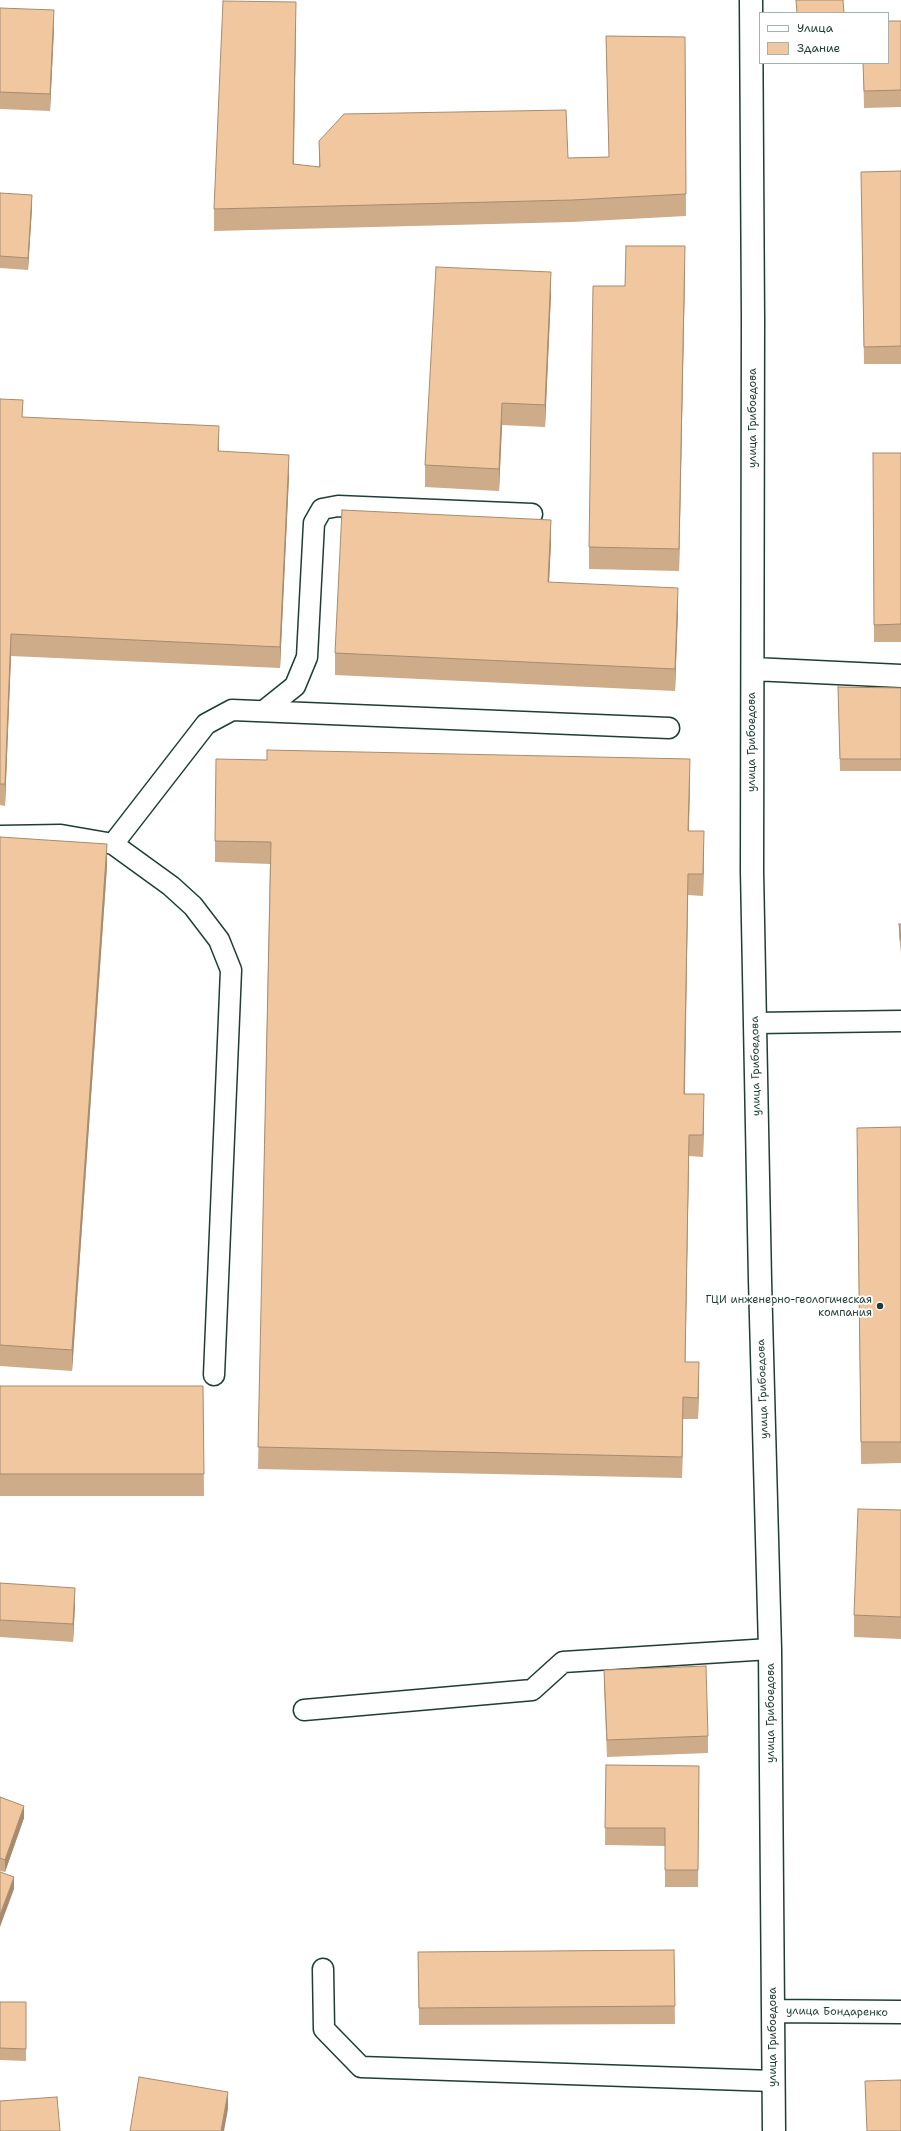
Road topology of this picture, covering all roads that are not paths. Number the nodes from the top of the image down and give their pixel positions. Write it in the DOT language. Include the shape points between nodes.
graph roads {
  1 [pos="751,0"];
  2 [pos="532,514"];
  3 [pos="753,668"];
  4 [pos="901,676"];
  5 [pos="265,710"];
  6 [pos="669,728"];
  7 [pos="0,836"];
  8 [pos="113,844"];
  9 [pos="901,1021"];
  10 [pos="755,1023"];
  11 [pos="214,1374"];
  12 [pos="770,1649"];
  13 [pos="304,1710"];
  14 [pos="323,1969"];
  15 [pos="773,2011"];
  16 [pos="901,2012"];
  17 [pos="773,2081"];
  18 [pos="774,2131"];
  1 -- 3 [label="street, улица Грибоедова"];
  2 -- 5 [label="lane" via="338,506 322,509 314,522 307,657 295,686"];
  3 -- 4 [label="street"];
  3 -- 10 [label="street, улица Грибоедова" via="752,871"];
  5 -- 6 [label="lane" via="297,714"];
  5 -- 8 [label="lane" via="232,710 206,724"];
  7 -- 8 [label="lane" via="61,835"];
  8 -- 11 [label="lane" via="171,886 193,906 219,940 231,970"];
  9 -- 10 [label="lane"];
  10 -- 12 [label="street, улица Грибоедова"];
  12 -- 13 [label="lane" via="563,1662 532,1690"];
  12 -- 15 [label="street, улица Грибоедова"];
  14 -- 17 [label="lane" via="324,2029 361,2067"];
  15 -- 16 [label="street, улица Бондаренко"];
  15 -- 17 [label="street, улица Грибоедова"];
  17 -- 18 [label="street, улица Грибоедова"];
}
